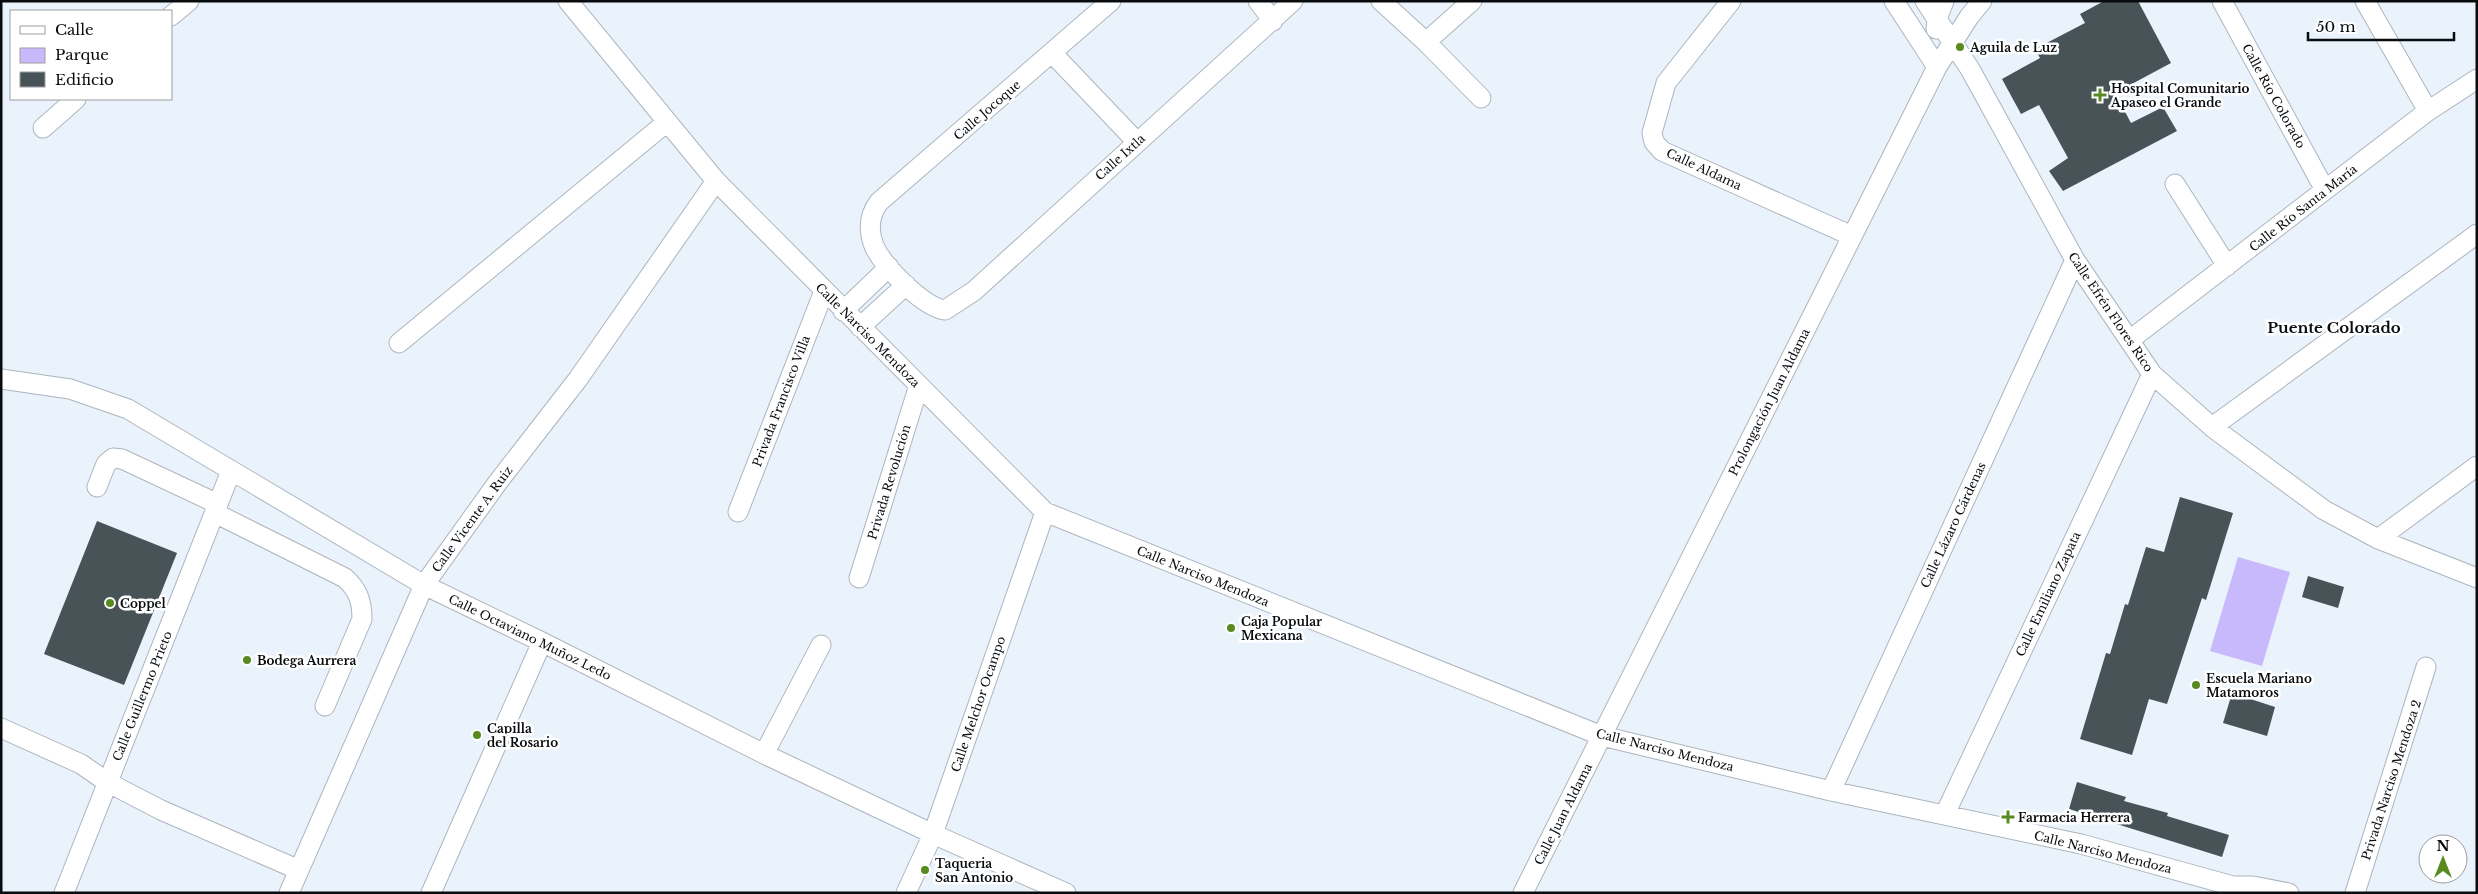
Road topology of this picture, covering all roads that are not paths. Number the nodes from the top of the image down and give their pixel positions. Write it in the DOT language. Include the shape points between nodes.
graph roads {
  1 [pos="189,1"];
  2 [pos="568,1"];
  3 [pos="1111,1"];
  4 [pos="1258,1"];
  5 [pos="1293,1"];
  6 [pos="1381,1"];
  7 [pos="1472,1"];
  8 [pos="1731,1"];
  9 [pos="1894,1"];
  10 [pos="1925,1"];
  11 [pos="1944,1"];
  12 [pos="1982,1"];
  13 [pos="2222,1"];
  14 [pos="2365,1"];
  15 [pos="172,15"];
  16 [pos="1937,19"];
  17 [pos="1273,21"];
  18 [pos="1426,42"];
  19 [pos="1952,44"];
  20 [pos="1053,54"];
  21 [pos="1937,67"];
  22 [pos="1970,69"];
  23 [pos="2477,79"];
  24 [pos="1480,98"];
  25 [pos="75,100"];
  26 [pos="2428,111"];
  27 [pos="667,122"];
  28 [pos="43,128"];
  29 [pos="1136,142"];
  30 [pos="716,181"];
  31 [pos="2175,184"];
  32 [pos="2325,190"];
  33 [pos="2477,234"];
  34 [pos="1852,236"];
  35 [pos="2075,260"];
  36 [pos="2227,266"];
  37 [pos="889,267"];
  38 [pos="906,285"];
  39 [pos="824,291"];
  40 [pos="843,311"];
  41 [pos="860,327"];
  42 [pos="2131,339"];
  43 [pos="399,343"];
  44 [pos="2152,374"];
  45 [pos="1,379"];
  46 [pos="919,385"];
  47 [pos="2212,427"];
  48 [pos="2477,466"];
  49 [pos="231,471"];
  50 [pos="97,487"];
  51 [pos="217,508"];
  52 [pos="738,512"];
  53 [pos="1045,512"];
  54 [pos="2378,539"];
  55 [pos="859,578"];
  56 [pos="2477,578"];
  57 [pos="424,585"];
  58 [pos="542,642"];
  59 [pos="821,645"];
  60 [pos="2426,667"];
  61 [pos="325,706"];
  62 [pos="1,728"];
  63 [pos="1602,736"];
  64 [pos="764,754"];
  65 [pos="107,782"];
  66 [pos="1831,791"];
  67 [pos="1945,814"];
  68 [pos="933,834"];
  69 [pos="299,870"];
  70 [pos="2236,889"];
  71 [pos="64,893"];
  72 [pos="289,893"];
  73 [pos="431,893"];
  74 [pos="906,893"];
  75 [pos="1066,893"];
  76 [pos="1524,893"];
  77 [pos="2289,893"];
  78 [pos="2355,893"];
  1 -- 15 [label="street"];
  2 -- 27 [label="street, Calle Narciso Mendoza"];
  3 -- 20 [label="street, Calle Jocoque"];
  4 -- 17 [label="street"];
  5 -- 17 [label="street, Calle Ixtla"];
  6 -- 18 [label="street"];
  7 -- 18 [label="street"];
  8 -- 34 [label="street, Calle Aldama" via="1666,83 1654,122 1654,142 1662,151"];
  9 -- 21 [label="street"];
  10 -- 16 [label="street"];
  11 -- 16 [label="street"];
  12 -- 19 [label="street, Prolongación Juan Aldama"];
  13 -- 32 [label="street, Calle Río Colorado"];
  14 -- 26 [label="street"];
  16 -- 19 [label="street"];
  16 -- 21 [label="street" via="1934,39"];
  17 -- 29 [label="street, Calle Ixtla"];
  18 -- 24 [label="street"];
  19 -- 21 [label="street, Prolongación Juan Aldama"];
  19 -- 22 [label="street, Calle Efrén Flores Rico"];
  20 -- 29 [label="street"];
  20 -- 37 [label="street, Calle Jocoque" via="872,211 870,222 874,247"];
  21 -- 22 [label="street"];
  21 -- 34 [label="street, Prolongación Juan Aldama"];
  22 -- 35 [label="street, Calle Efrén Flores Rico"];
  23 -- 26 [label="street, Calle Río Santa María"];
  25 -- 28 [label="street"];
  26 -- 32 [label="street, Calle Río Santa María"];
  27 -- 30 [label="street, Calle Narciso Mendoza"];
  27 -- 43 [label="street"];
  29 -- 38 [label="street, Calle Ixtla" via="974,291 945,310 931,304"];
  30 -- 39 [label="street, Calle Narciso Mendoza"];
  30 -- 57 [label="street, Calle Vicente A. Ruiz" via="578,379"];
  31 -- 36 [label="street"];
  32 -- 36 [label="street, Calle Río Santa María"];
  33 -- 47 [label="street"];
  34 -- 63 [label="street, Prolongación Juan Aldama"];
  35 -- 42 [label="street, Calle Efrén Flores Rico"];
  35 -- 66 [label="street, Calle Lázaro Cárdenas"];
  36 -- 42 [label="street, Calle Río Santa María"];
  37 -- 38 [label="street"];
  37 -- 40 [label="street"];
  38 -- 41 [label="street"];
  39 -- 40 [label="street, Calle Narciso Mendoza"];
  39 -- 52 [label="street, Privada Francisco Villa"];
  40 -- 41 [label="street, Calle Narciso Mendoza"];
  41 -- 46 [label="street, Calle Narciso Mendoza"];
  42 -- 44 [label="street, Calle Efrén Flores Rico"];
  44 -- 47 [label="street, Calle Efrén Flores Rico"];
  44 -- 67 [label="street, Calle Emiliano Zapata"];
  45 -- 49 [label="street, Calle Octaviano Muñoz Ledo" via="70,390 128,408"];
  46 -- 53 [label="street, Calle Narciso Mendoza"];
  46 -- 55 [label="street, Privada Revolución"];
  47 -- 54 [label="street, Calle Efrén Flores Rico" via="2324,510"];
  48 -- 54 [label="street"];
  49 -- 51 [label="street, Calle Guillermo Prieto"];
  49 -- 57 [label="street, Calle Octaviano Muñoz Ledo"];
  50 -- 51 [label="street" via="106,464 113,458 122,459"];
  51 -- 61 [label="street" via="345,578 356,588 362,604 362,619"];
  51 -- 65 [label="street, Calle Guillermo Prieto"];
  53 -- 63 [label="street, Calle Narciso Mendoza"];
  53 -- 68 [label="street, Calle Melchor Ocampo"];
  54 -- 56 [label="street, Calle Efrén Flores Rico"];
  57 -- 58 [label="street, Calle Octaviano Muñoz Ledo"];
  57 -- 69 [label="street, Calle Vicente A. Ruiz"];
  58 -- 64 [label="street, Calle Octaviano Muñoz Ledo"];
  58 -- 73 [label="street"];
  59 -- 64 [label="street"];
  60 -- 78 [label="street, Privada Narciso Mendoza 2"];
  62 -- 65 [label="street" via="82,764"];
  63 -- 66 [label="street, Calle Narciso Mendoza"];
  63 -- 76 [label="street, Calle Juan Aldama"];
  64 -- 68 [label="street, Calle Octaviano Muñoz Ledo"];
  65 -- 69 [label="street" via="161,810"];
  65 -- 71 [label="street, Calle Guillermo Prieto"];
  66 -- 67 [label="street, Calle Narciso Mendoza"];
  67 -- 70 [label="street, Calle Narciso Mendoza" via="2081,844"];
  68 -- 74 [label="street, Calle Melchor Ocampo"];
  68 -- 75 [label="street, Calle Octaviano Muñoz Ledo"];
  69 -- 72 [label="street, Calle Vicente A. Ruiz"];
  70 -- 77 [label="street, Calle Narciso Mendoza" via="2254,886"];
}
